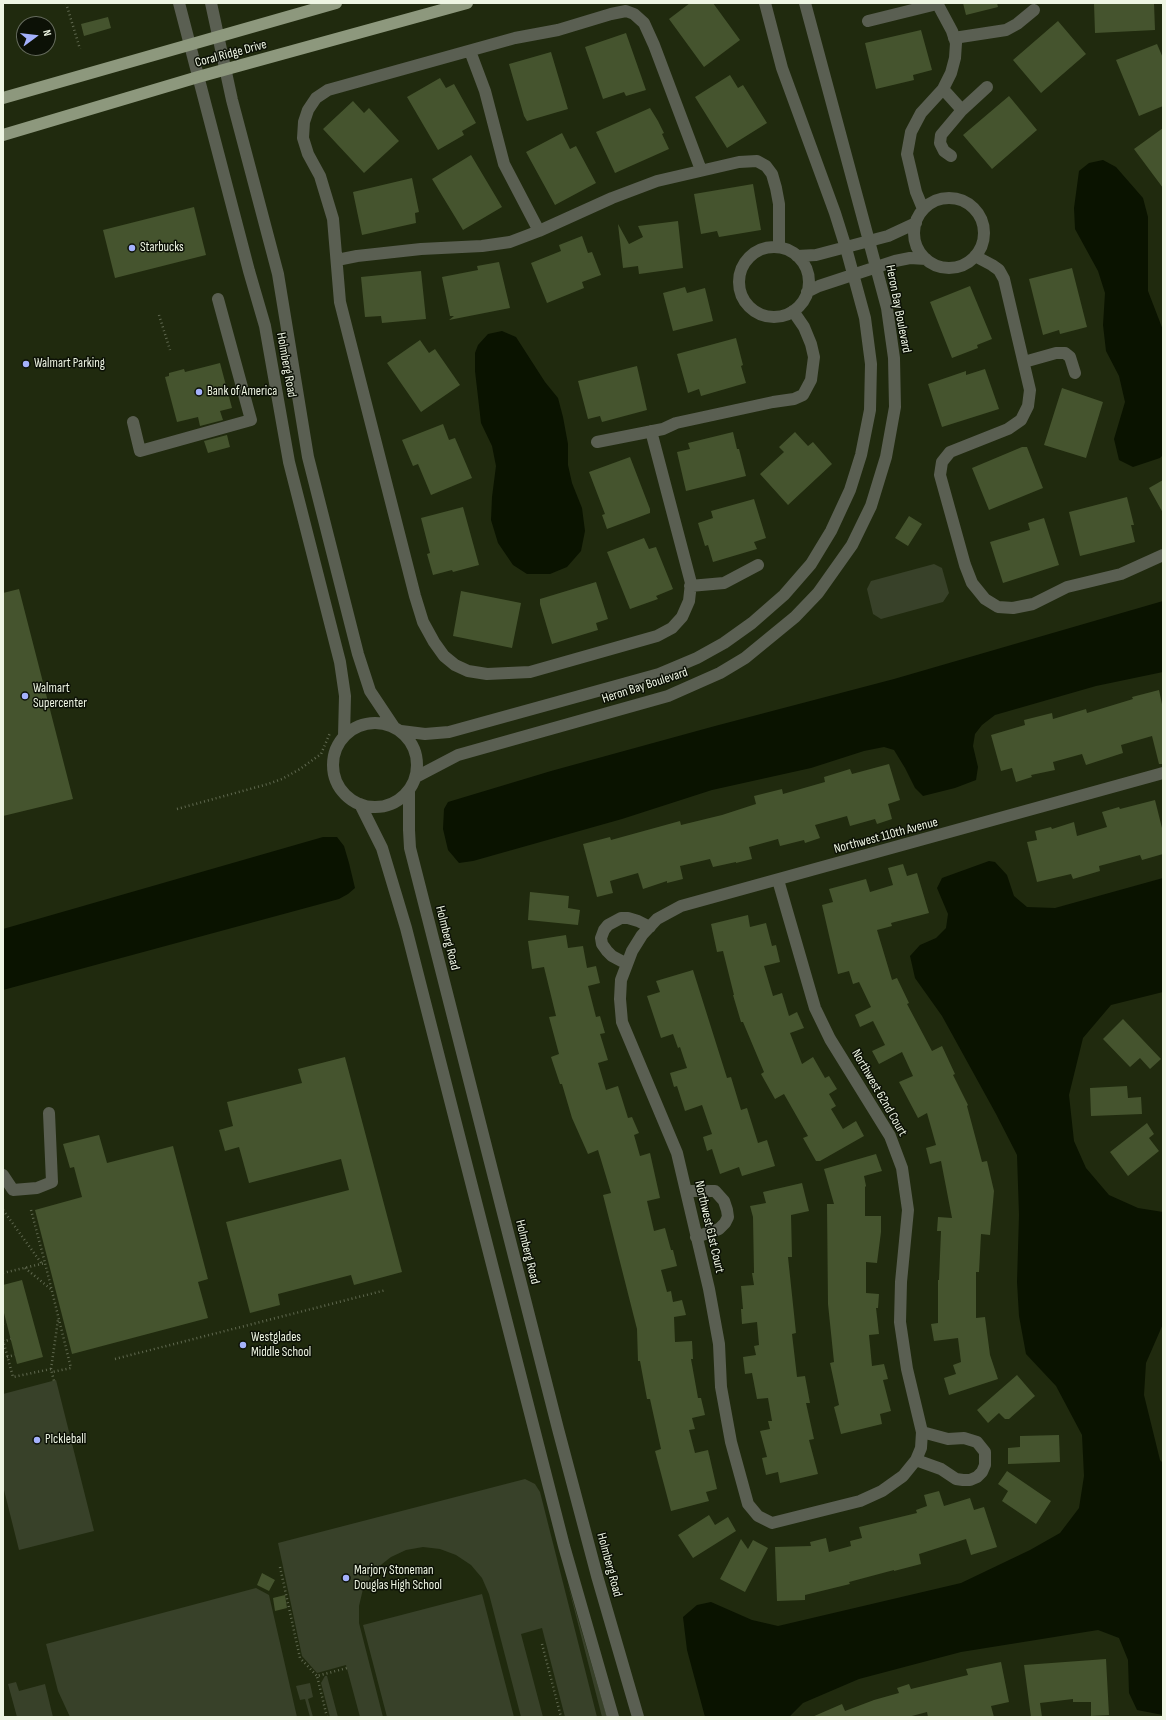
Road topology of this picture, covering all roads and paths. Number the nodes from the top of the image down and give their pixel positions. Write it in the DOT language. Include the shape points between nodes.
graph roads {
  1 [pos="66,3"];
  2 [pos="179,3"];
  3 [pos="211,3"];
  4 [pos="336,3"];
  5 [pos="467,3"];
  6 [pos="764,3"];
  7 [pos="805,3"];
  8 [pos="937,4"];
  9 [pos="1034,10"];
  10 [pos="868,21"];
  11 [pos="218,36"];
  12 [pos="954,38"];
  13 [pos="190,45"];
  14 [pos="80,49"];
  15 [pos="470,51"];
  16 [pos="225,70"];
  17 [pos="198,77"];
  18 [pos="987,87"];
  19 [pos="943,89"];
  20 [pos="3,98"];
  21 [pos="962,110"];
  22 [pos="3,135"];
  23 [pos="951,156"];
  24 [pos="701,170"];
  25 [pos="923,210"];
  26 [pos="916,223"];
  27 [pos="539,231"];
  28 [pos="870,241"];
  29 [pos="779,247"];
  30 [pos="846,248"];
  31 [pos="797,256"];
  32 [pos="975,256"];
  33 [pos="926,259"];
  34 [pos="337,260"];
  35 [pos="876,268"];
  36 [pos="854,276"];
  37 [pos="807,292"];
  38 [pos="218,299"];
  39 [pos="793,311"];
  40 [pos="159,315"];
  41 [pos="170,350"];
  42 [pos="1024,362"];
  43 [pos="1075,373"];
  44 [pos="133,422"];
  45 [pos="652,431"];
  46 [pos="597,442"];
  47 [pos="1163,555"];
  48 [pos="758,565"];
  49 [pos="690,586"];
  50 [pos="398,729"];
  51 [pos="331,731"];
  52 [pos="344,736"];
  53 [pos="1163,773"];
  54 [pos="416,777"];
  55 [pos="409,790"];
  56 [pos="360,804"];
  57 [pos="177,809"];
  58 [pos="778,880"];
  59 [pos="650,927"];
  60 [pos="632,951"];
  61 [pos="626,964"];
  62 [pos="49,1113"];
  63 [pos="3,1175"];
  64 [pos="686,1191"];
  65 [pos="3,1210"];
  66 [pos="31,1210"];
  67 [pos="696,1237"];
  68 [pos="43,1263"];
  69 [pos="25,1268"];
  70 [pos="3,1273"];
  71 [pos="52,1290"];
  72 [pos="386,1290"];
  73 [pos="59,1318"];
  74 [pos="7,1323"];
  75 [pos="3,1324"];
  76 [pos="11,1339"];
  77 [pos="3,1341"];
  78 [pos="4,1351"];
  79 [pos="15,1355"];
  80 [pos="8,1357"];
  81 [pos="115,1359"];
  82 [pos="51,1370"];
  83 [pos="54,1381"];
  84 [pos="922,1432"];
  85 [pos="916,1460"];
  86 [pos="758,1516"];
  87 [pos="280,1567"];
  88 [pos="542,1644"];
  89 [pos="347,1668"];
  90 [pos="317,1676"];
  91 [pos="327,1717"];
  92 [pos="561,1717"];
  93 [pos="613,1717"];
  94 [pos="638,1717"];
  1 -- 14 [label="path"];
  2 -- 13 [label="street, Holmberg Road"];
  3 -- 11 [label="street, Holmberg Road"];
  4 -- 11 [label="main road, Coral Ridge Drive"];
  5 -- 16 [label="main road, Coral Ridge Drive"];
  6 -- 30 [label="street, Heron Bay Boulevard" via="782,68"];
  7 -- 28 [label="street, Heron Bay Boulevard"];
  8 -- 10 [label="street"];
  8 -- 12 [label="street"];
  9 -- 12 [label="street" via="1006,30"];
  11 -- 13 [label="main road, Coral Ridge Drive"];
  11 -- 16 [label="street, Holmberg Road"];
  12 -- 19 [label="street" via="955,58"];
  13 -- 17 [label="street, Holmberg Road"];
  13 -- 20 [label="main road, Coral Ridge Drive"];
  15 -- 24 [label="street" via="515,38 558,30 611,14 626,11 634,14 644,23 654,45"];
  15 -- 27 [label="street" via="485,91 504,164"];
  15 -- 34 [label="street" via="328,90 316,98 308,110 303,138 328,198"];
  16 -- 17 [label="main road, Coral Ridge Drive"];
  16 -- 50 [label="street, Holmberg Road" via="278,274 308,457 358,654 370,692"];
  17 -- 22 [label="main road, Coral Ridge Drive"];
  17 -- 52 [label="street, Holmberg Road" via="265,326 289,462 340,662 345,696"];
  18 -- 21 [label="street"];
  19 -- 21 [label="street"];
  19 -- 25 [label="street" via="911,132 907,154"];
  21 -- 23 [label="street" via="941,135 940,144"];
  24 -- 27 [label="street" via="612,198"];
  24 -- 29 [label="street" via="739,162 757,161 766,166 772,174 779,204"];
  25 -- 26 [label="street"];
  25 -- 32 [label="street" via="932,203 952,198 972,207 979,215 984,236"];
  26 -- 28 [label="street"];
  26 -- 33 [label="street" via="915,240"];
  27 -- 34 [label="street" via="510,242 421,249"];
  28 -- 30 [label="street"];
  28 -- 35 [label="street, Heron Bay Boulevard"];
  29 -- 31 [label="street"];
  29 -- 39 [label="street" via="756,252 747,260 741,271 739,283 748,305 758,312 782,316"];
  30 -- 31 [label="street" via="816,255"];
  30 -- 36 [label="street, Heron Bay Boulevard"];
  31 -- 37 [label="street" via="808,272"];
  32 -- 33 [label="street" via="957,267 935,265"];
  32 -- 42 [label="street" via="999,270 1004,278"];
  33 -- 35 [label="street" via="910,258"];
  34 -- 49 [label="street" via="340,302 347,333 415,596 423,622 444,656 468,671 512,674 530,672 657,636 672,628 682,617 689,601"];
  35 -- 36 [label="street"];
  35 -- 54 [label="street, Heron Bay Boulevard" via="887,308 894,358 895,407 886,457 870,506 852,545 818,593 789,622 745,658 691,687 668,696 458,755"];
  36 -- 37 [label="street"];
  36 -- 50 [label="street, Heron Bay Boulevard" via="865,318 871,364 870,410 861,455 850,490 831,531 811,564 784,595 724,644 659,674 449,732 425,734"];
  37 -- 39 [label="street" via="802,303"];
  38 -- 44 [label="street" via="251,420 140,451"];
  39 -- 45 [label="street" via="804,327 814,358 811,380 803,395 676,423"];
  40 -- 41 [label="path"];
  42 -- 43 [label="street" via="1065,353 1070,357"];
  42 -- 47 [label="street" via="1030,390 1028,406 1021,420 1008,429 950,452 942,462 940,476 972,583 985,599 998,607 1013,608 1033,604 1067,587 1121,574"];
  45 -- 46 [label="street"];
  45 -- 49 [label="street"];
  48 -- 49 [label="street" via="724,583"];
  50 -- 52 [label="street" via="384,723 373,722 362,724"];
  50 -- 54 [label="street" via="409,738 414,747 417,757"];
  51 -- 57 [label="path" via="321,754 282,779"];
  52 -- 56 [label="street" via="333,761 334,774 339,787 348,798"];
  53 -- 58 [label="street, Northwest 110th Avenue"];
  54 -- 55 [label="street"];
  55 -- 56 [label="street" via="400,800 387,806 373,807"];
  55 -- 94 [label="street, Holmberg Road" via="412,855 560,1436"];
  56 -- 93 [label="street" via="382,848 406,928 564,1546"];
  58 -- 59 [label="street, Northwest 110th Avenue" via="681,906 657,919"];
  58 -- 84 [label="street, Northwest 62nd Court" via="815,1008 830,1039 890,1136 902,1168 908,1210 900,1322 907,1369"];
  59 -- 60 [label="street, Northwest 110th Avenue"];
  59 -- 61 [label="street" via="638,921 621,918 604,930 602,944 612,956"];
  60 -- 61 [label="street, Northwest 61st Court"];
  61 -- 64 [label="street, Northwest 61st Court" via="620,999 622,1022 677,1153"];
  62 -- 63 [label="street" via="52,1182 36,1188 13,1190"];
  64 -- 67 [label="street, Northwest 61st Court"];
  64 -- 67 [label="street" via="716,1191 727,1210 728,1217 719,1229"];
  65 -- 68 [label="path"];
  66 -- 68 [label="path"];
  67 -- 86 [label="street, Northwest 61st Court" via="719,1344 721,1387 731,1442 748,1504"];
  68 -- 69 [label="path"];
  68 -- 71 [label="path"];
  69 -- 70 [label="path"];
  69 -- 71 [label="path"];
  71 -- 73 [label="path"];
  72 -- 81 [label="path"];
  73 -- 82 [label="path"];
  73 -- 82 [label="path" via="71,1368"];
  74 -- 75 [label="path"];
  76 -- 77 [label="path"];
  77 -- 78 [label="path"];
  78 -- 80 [label="path"];
  79 -- 80 [label="path"];
  80 -- 82 [label="path" via="13,1377"];
  82 -- 83 [label="path"];
  84 -- 85 [label="street, Northwest 62nd Court" via="921,1448"];
  84 -- 85 [label="street" via="948,1439 964,1438 977,1442 985,1452 985,1465 977,1477 963,1480"];
  85 -- 86 [label="street, Northwest 62nd Court" via="903,1476 882,1491 860,1501 772,1523"];
  87 -- 90 [label="path" via="300,1658"];
  88 -- 92 [label="path"];
  89 -- 90 [label="path"];
  90 -- 91 [label="path"];
}
